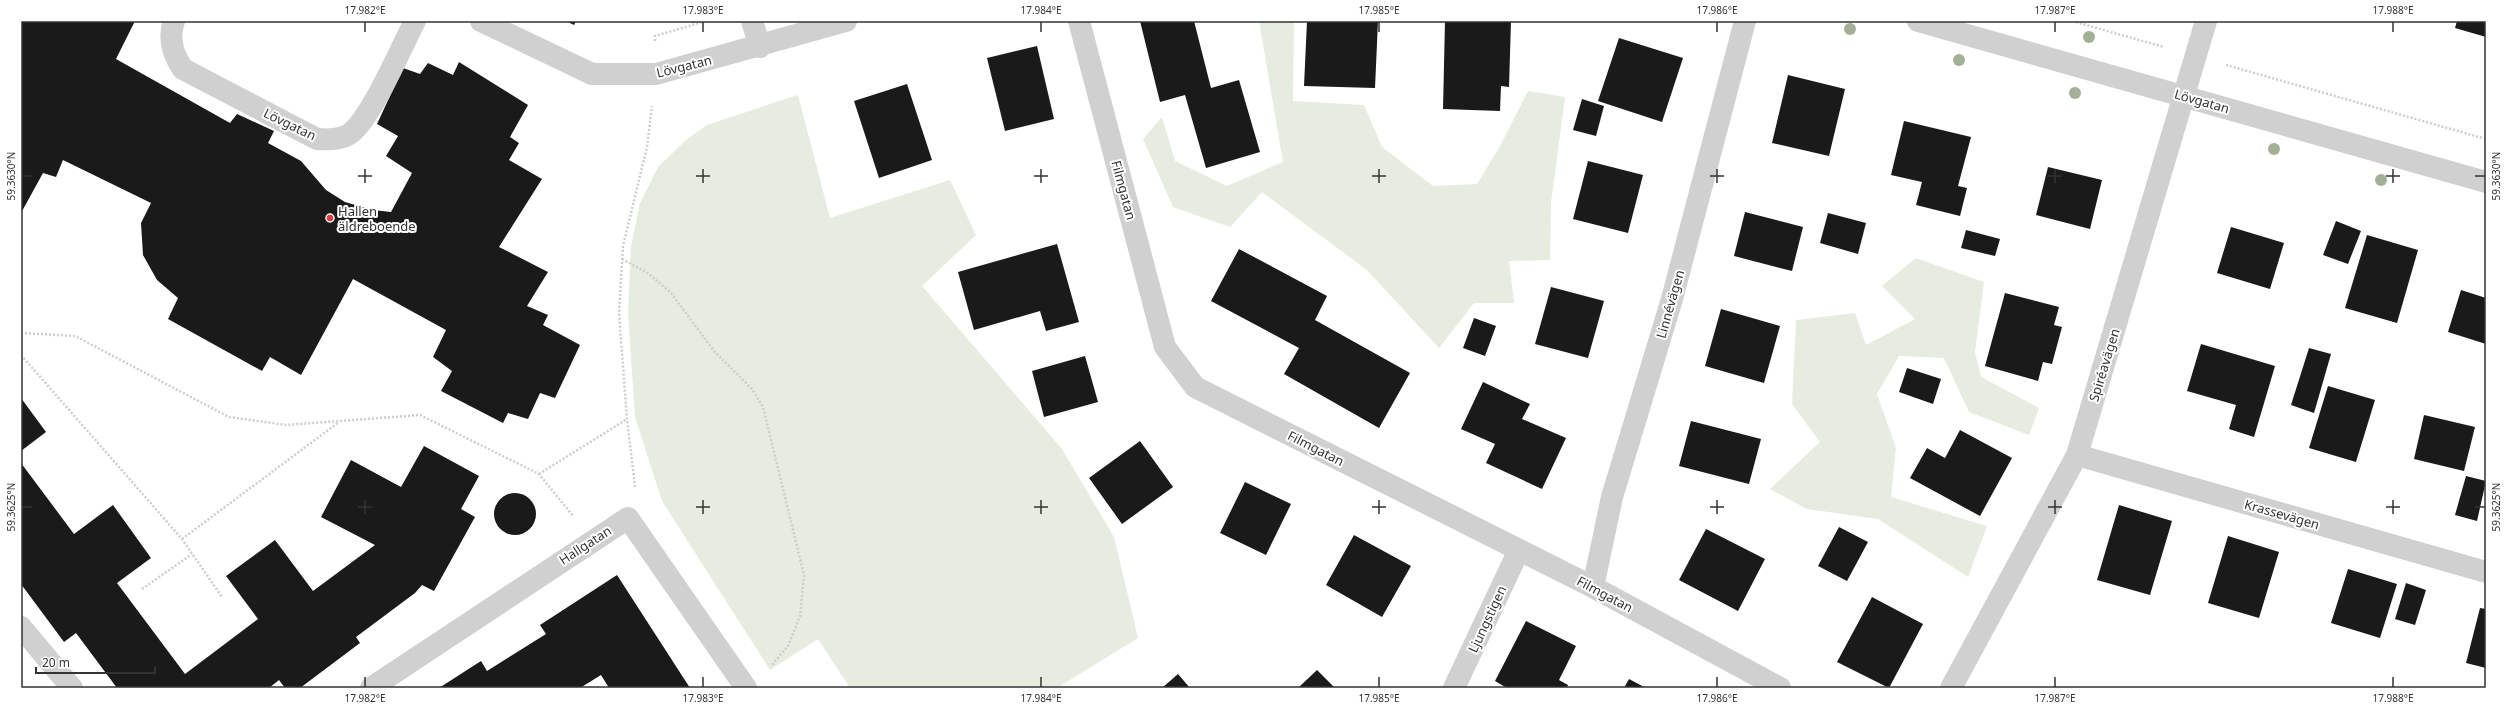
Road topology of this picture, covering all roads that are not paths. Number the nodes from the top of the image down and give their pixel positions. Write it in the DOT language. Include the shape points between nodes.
graph roads {
  1 [pos="174,21"];
  2 [pos="415,21"];
  3 [pos="481,21"];
  4 [pos="752,21"];
  5 [pos="846,21"];
  6 [pos="1079,21"];
  7 [pos="1745,21"];
  8 [pos="1918,21"];
  9 [pos="2206,21"];
  10 [pos="760,46"];
  11 [pos="2185,96"];
  12 [pos="2486,182"];
  13 [pos="2077,455"];
  14 [pos="1519,550"];
  15 [pos="2486,572"];
  16 [pos="1593,587"];
  17 [pos="21,627"];
  18 [pos="72,688"];
  19 [pos="371,688"];
  20 [pos="746,688"];
  21 [pos="1454,688"];
  22 [pos="1780,688"];
  23 [pos="1951,688"];
  1 -- 2 [label="street, Lövgatan" via="172,43 175,58 183,69 317,139 334,140 352,132 370,108"];
  3 -- 10 [label="street, Lövgatan" via="592,74 656,74"];
  4 -- 10 [label="street"];
  5 -- 10 [label="street, Lövgatan"];
  6 -- 14 [label="street, Filmgatan" via="1166,347 1195,387"];
  7 -- 16 [label="street, Linnévägen" via="1672,299 1612,497"];
  8 -- 11 [label="street, Lövgatan"];
  9 -- 11 [label="street, Spiréavägen"];
  11 -- 12 [label="street, Lövgatan"];
  11 -- 13 [label="street, Spiréavägen"];
  13 -- 15 [label="street, Krassevägen"];
  13 -- 23 [label="street, Spiréavägen"];
  14 -- 16 [label="street, Filmgatan"];
  14 -- 21 [label="street, Ljungstigen"];
  16 -- 22 [label="street, Filmgatan"];
  17 -- 18 [label="street"];
  19 -- 20 [label="street, Hallgatan" via="628,518"];
}
